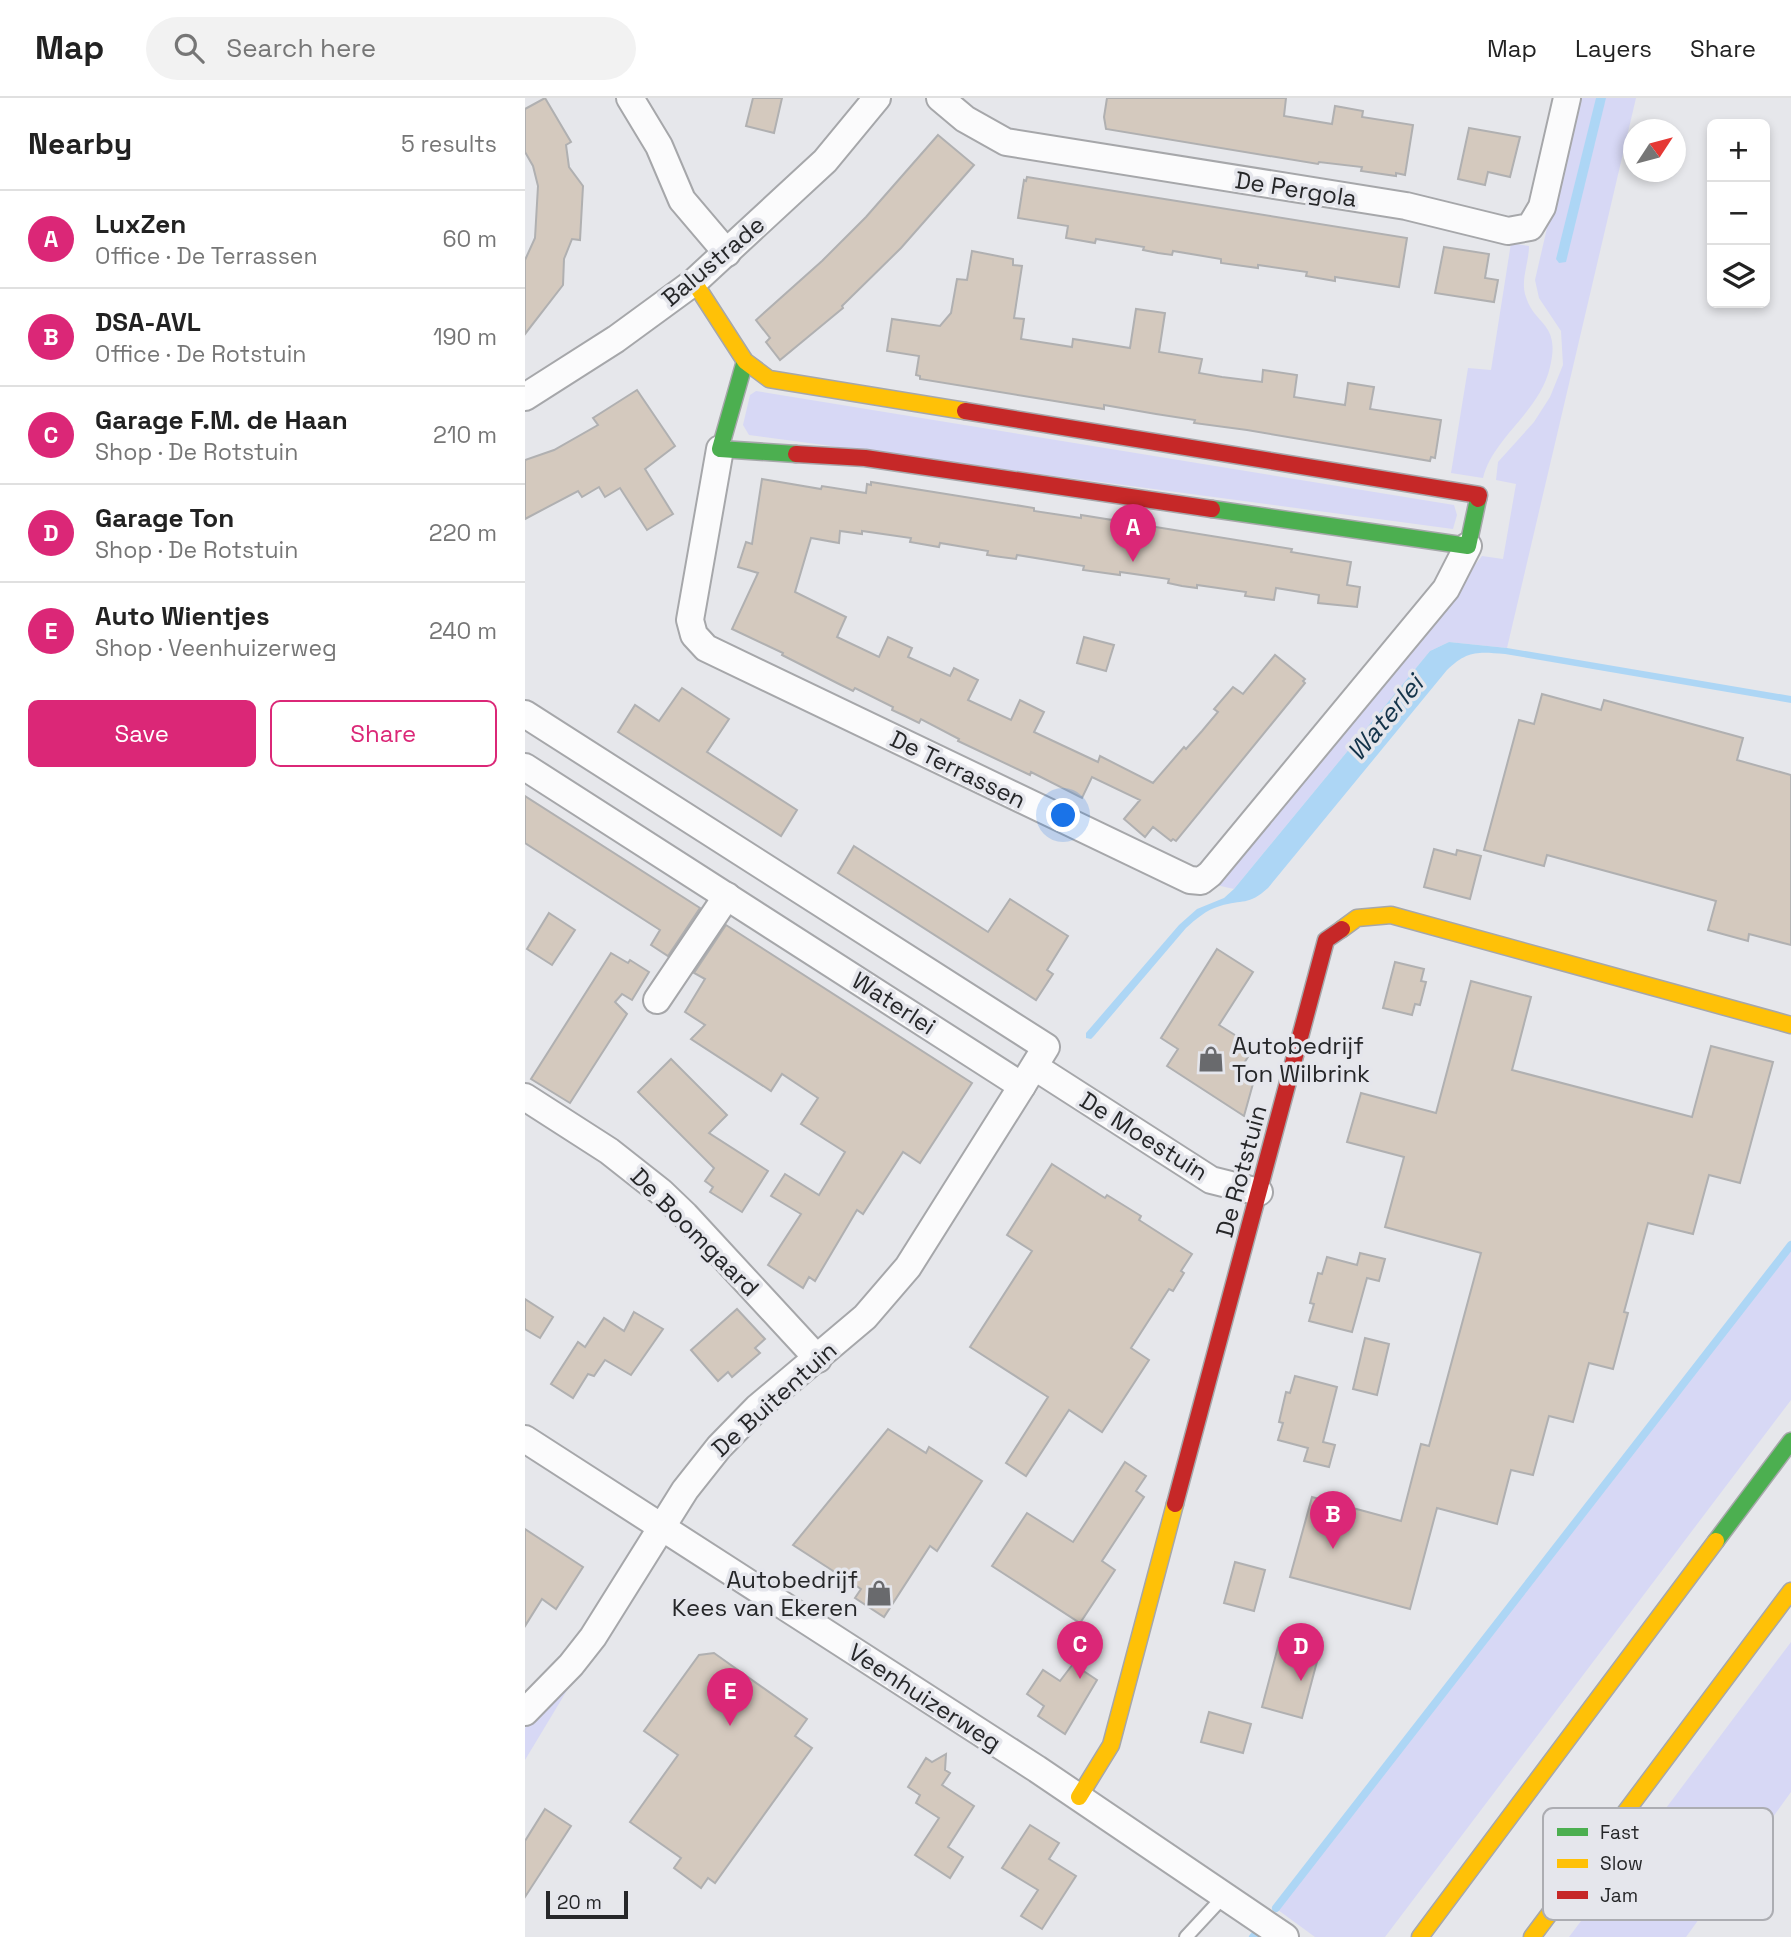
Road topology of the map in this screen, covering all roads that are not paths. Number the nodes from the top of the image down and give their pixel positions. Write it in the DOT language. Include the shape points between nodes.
graph roads {
  1 [pos="631,98"];
  2 [pos="877,98"];
  3 [pos="940,98"];
  4 [pos="1566,98"];
  5 [pos="727,253"];
  6 [pos="694,282"];
  7 [pos="745,361"];
  8 [pos="525,397"];
  9 [pos="720,449"];
  10 [pos="1468,547"];
  11 [pos="525,713"];
  12 [pos="525,767"];
  13 [pos="727,896"];
  14 [pos="657,1000"];
  15 [pos="1791,1025"];
  16 [pos="1028,1076"];
  17 [pos="525,1097"];
  18 [pos="1259,1192"];
  19 [pos="818,1359"];
  20 [pos="525,1438"];
  21 [pos="1791,1441"];
  22 [pos="660,1526"];
  23 [pos="1791,1591"];
  24 [pos="525,1712"];
  25 [pos="1079,1797"];
  26 [pos="1629,1808"];
  27 [pos="1225,1894"];
  28 [pos="1545,1920"];
  29 [pos="1186,1937"];
  30 [pos="1285,1937"];
  31 [pos="1420,1937"];
  32 [pos="1532,1937"];
  1 -- 5 [label="street" via="659,146 682,200"];
  2 -- 5 [label="street, Balustrade" via="825,161"];
  3 -- 4 [label="street, De Pergola" via="965,119 1006,142 1406,206 1509,231 1530,227 1542,207"];
  5 -- 6 [label="street, Balustrade"];
  6 -- 7 [label="main road, De Terrassen"];
  6 -- 8 [label="street, Balustrade"];
  7 -- 9 [label="main road, De Terrassen"];
  7 -- 10 [label="main road, De Terrassen" via="769,379 1479,495"];
  9 -- 10 [label="main road" via="865,458"];
  9 -- 10 [label="street, De Terrassen" via="690,620 694,635 706,648 1190,880 1201,881 1210,874 1446,589"];
  11 -- 16 [label="street, Waterlei" via="1046,1047"];
  12 -- 13 [label="street, Waterlei"];
  13 -- 14 [label="street"];
  13 -- 16 [label="street, Waterlei"];
  15 -- 18 [label="main road, De Rotstuin" via="1391,915 1357,918 1326,940"];
  16 -- 18 [label="street, De Moestuin" via="1210,1180"];
  16 -- 19 [label="street, De Buitentuin" via="908,1268 865,1317"];
  17 -- 19 [label="street, De Boomgaard" via="609,1151 661,1192"];
  18 -- 25 [label="main road, De Rotstuin" via="1111,1745"];
  19 -- 22 [label="street, De Buitentuin" via="730,1434"];
  20 -- 22 [label="street, Veenhuizerweg"];
  21 -- 31 [label="main road"];
  22 -- 24 [label="street, De Buitentuin" via="593,1637"];
  22 -- 25 [label="street, Veenhuizerweg"];
  23 -- 26 [label="main road"];
  25 -- 27 [label="street, Veenhuizerweg"];
  27 -- 29 [label="lane"];
  27 -- 30 [label="street, Veenhuizerweg"];
  28 -- 32 [label="main road"];
}
